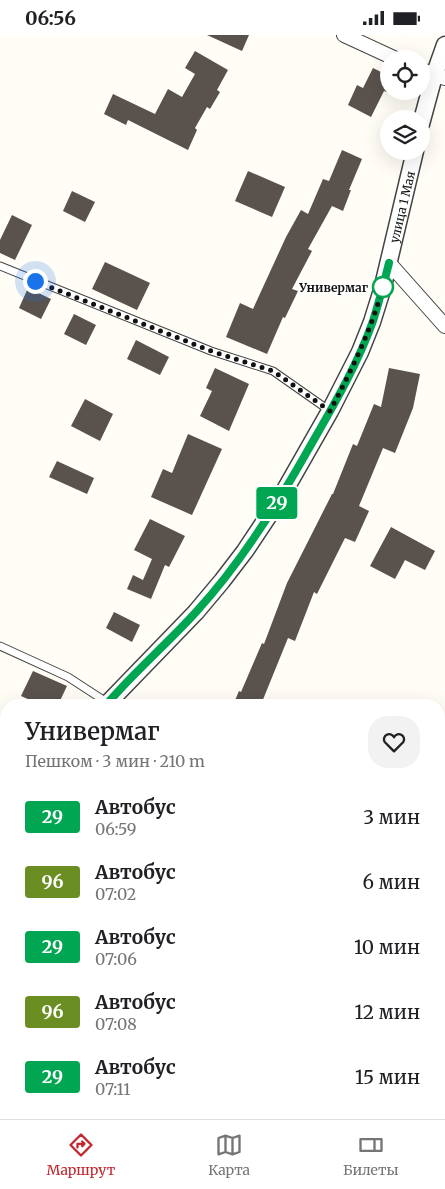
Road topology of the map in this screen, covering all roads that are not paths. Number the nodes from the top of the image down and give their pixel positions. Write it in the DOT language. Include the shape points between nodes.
graph roads {
  1 [pos="344,35"];
  2 [pos="445,45"];
  3 [pos="380,52"];
  4 [pos="433,75"];
  5 [pos="424,110"];
  6 [pos="413,160"];
  7 [pos="389,263"];
  8 [pos="0,266"];
  9 [pos="445,326"];
  10 [pos="330,411"];
  11 [pos="0,646"];
  12 [pos="100,699"];
  13 [pos="112,699"];
  1 -- 3 [label="street"];
  2 -- 4 [label="street"];
  4 -- 5 [label="street"];
  6 -- 7 [label="street, улица 1 Мая"];
  7 -- 9 [label="street"];
  7 -- 10 [label="street, улица 1 Мая" via="372,322"];
  8 -- 10 [label="lane" via="211,351 273,371"];
  10 -- 13 [label="street, улица 1 Мая" via="281,497 245,551 196,612"];
  11 -- 12 [label="lane" via="68,677"];
}
